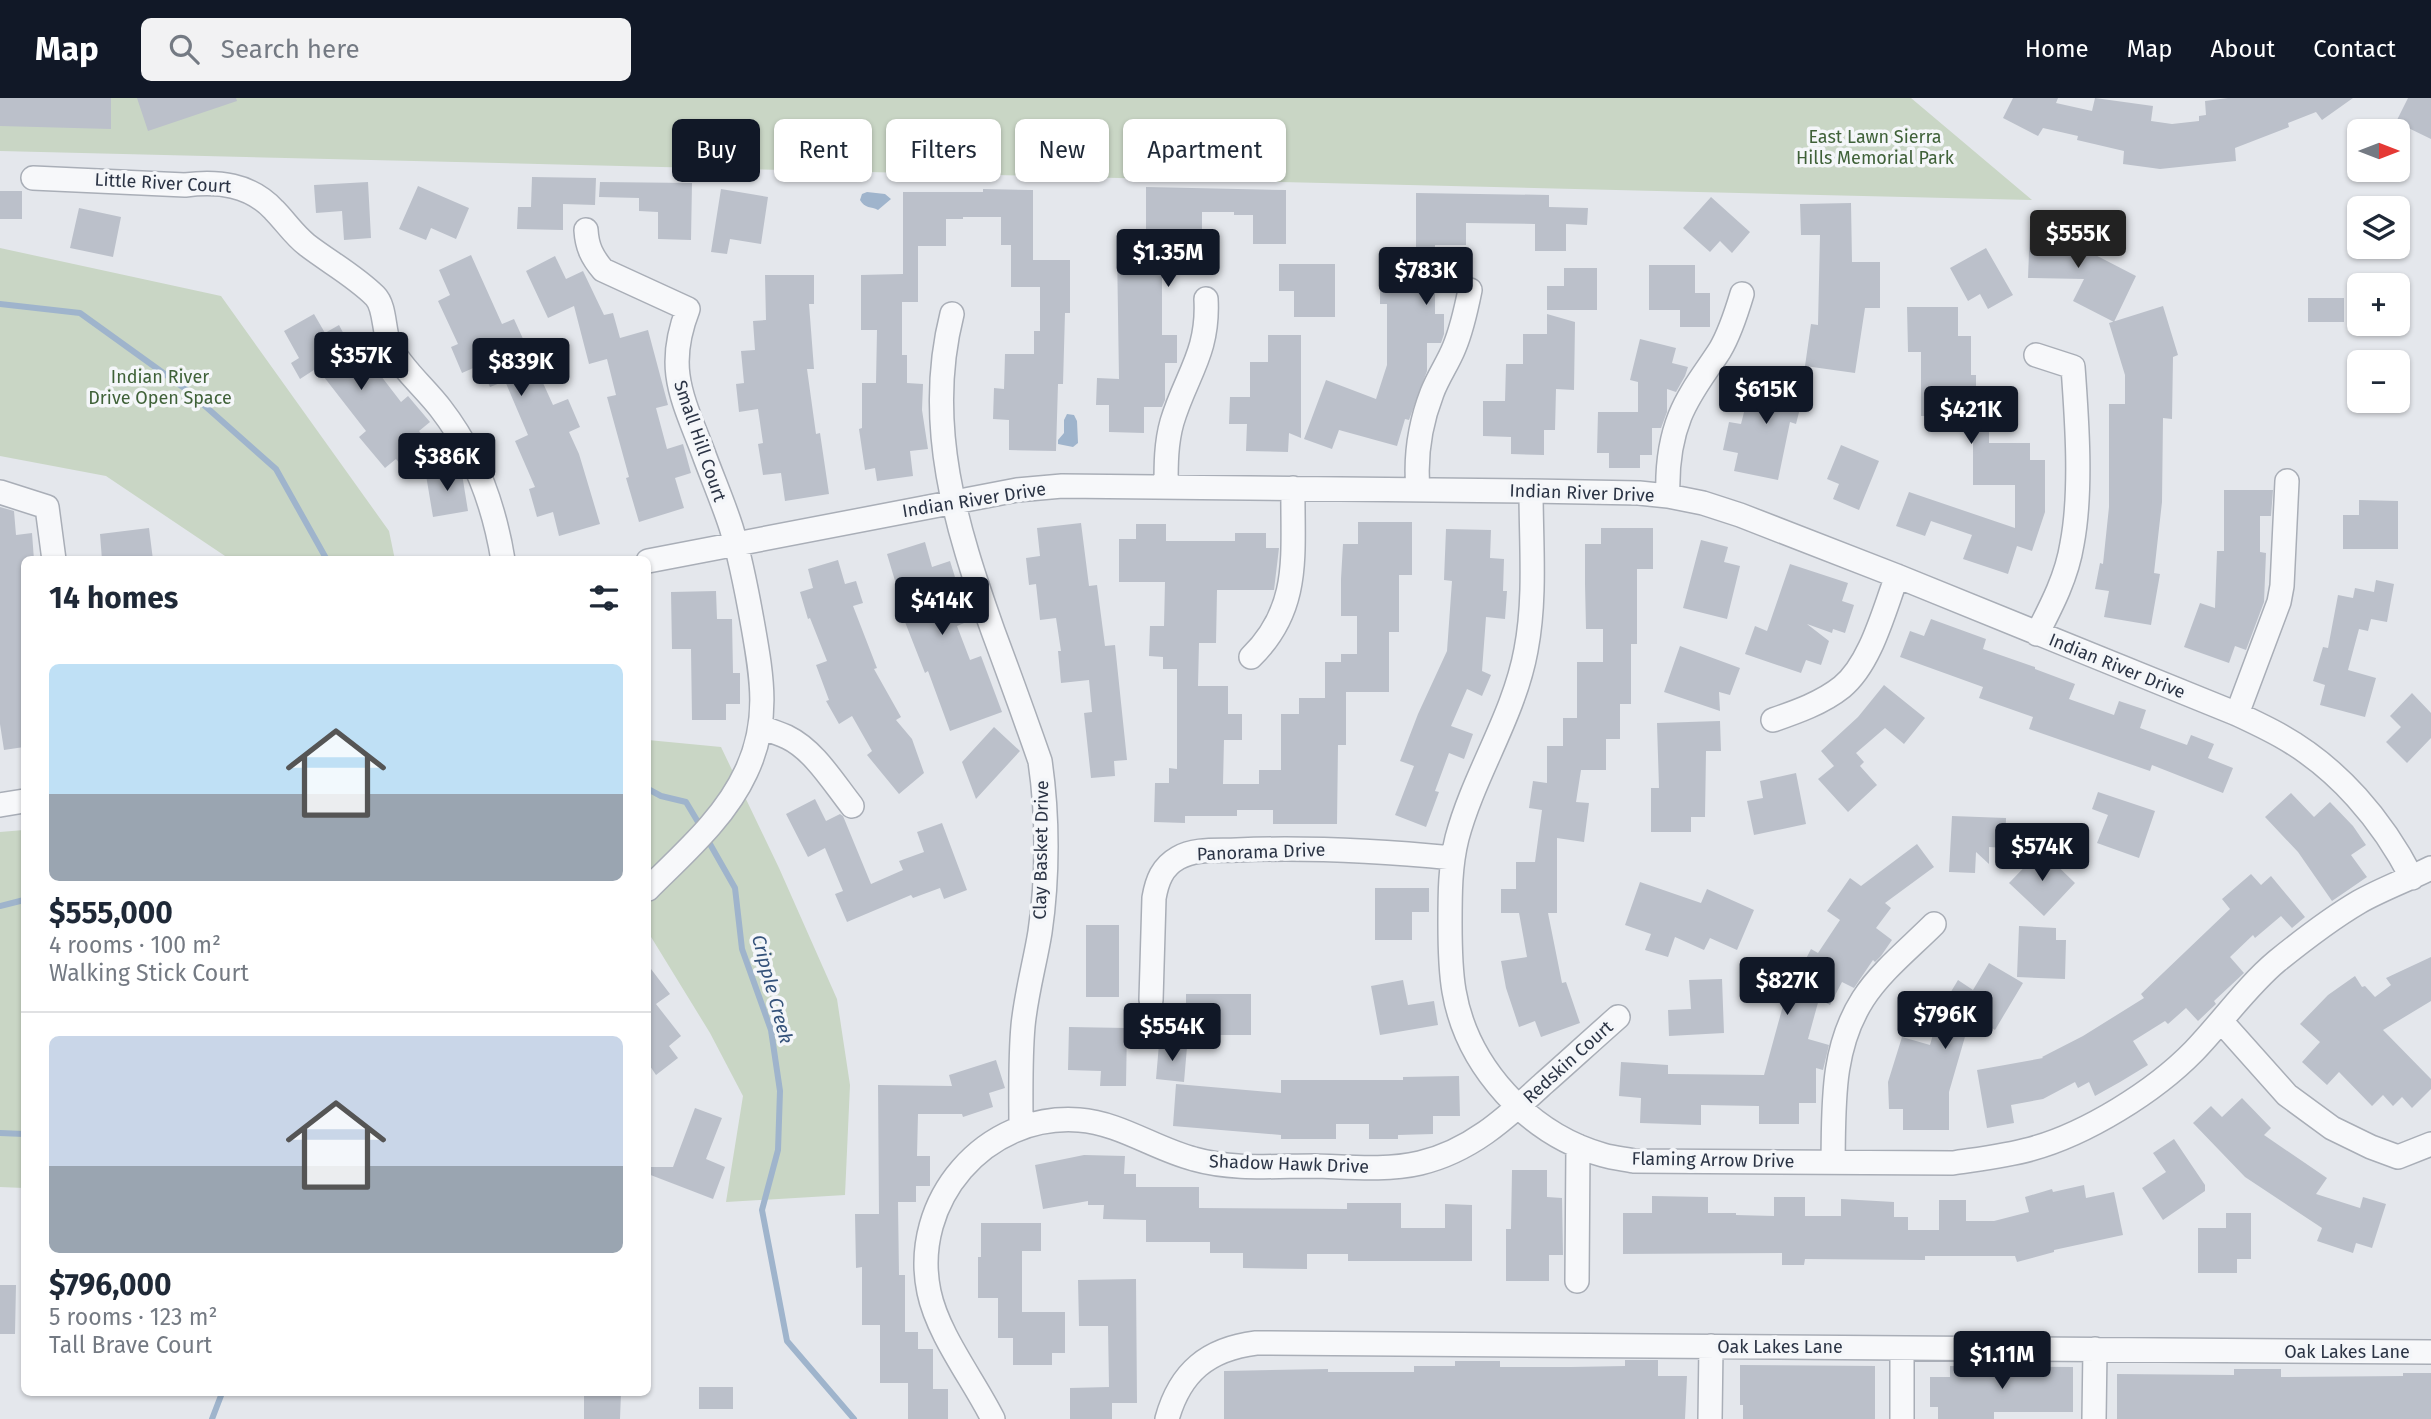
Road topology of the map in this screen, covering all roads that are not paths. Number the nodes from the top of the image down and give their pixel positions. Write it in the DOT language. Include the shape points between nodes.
graph roads {
  1 [pos="33,178"];
  2 [pos="586,230"];
  3 [pos="1470,290"];
  4 [pos="1742,294"];
  5 [pos="1206,299"];
  6 [pos="952,314"];
  7 [pos="2036,355"];
  8 [pos="2287,481"];
  9 [pos="1166,487"];
  10 [pos="1293,488"];
  11 [pos="1418,490"];
  12 [pos="1531,491"];
  13 [pos="0,492"];
  14 [pos="1668,496"];
  15 [pos="952,502"];
  16 [pos="736,544"];
  17 [pos="53,556"];
  18 [pos="502,556"];
  19 [pos="651,560"];
  20 [pos="1897,576"];
  21 [pos="2037,634"];
  22 [pos="1251,657"];
  23 [pos="2237,714"];
  24 [pos="1773,720"];
  25 [pos="760,727"];
  26 [pos="21,802"];
  27 [pos="0,805"];
  28 [pos="852,806"];
  29 [pos="1453,858"];
  30 [pos="2421,873"];
  31 [pos="651,886"];
  32 [pos="1934,924"];
  33 [pos="1151,1000"];
  34 [pos="1618,1017"];
  35 [pos="2221,1021"];
  36 [pos="1518,1107"];
  37 [pos="1021,1128"];
  38 [pos="2431,1144"];
  39 [pos="1578,1146"];
  40 [pos="1833,1162"];
  41 [pos="1577,1281"];
  42 [pos="1711,1346"];
  43 [pos="1902,1348"];
  44 [pos="2095,1349"];
  45 [pos="2431,1352"];
  46 [pos="993,1419"];
  47 [pos="1167,1419"];
  48 [pos="1710,1419"];
  49 [pos="1902,1419"];
  50 [pos="2094,1419"];
  1 -- 18 [label="street, Little River Court" via="228,184 258,196 300,240 378,298 390,346 441,409 477,467"];
  2 -- 16 [label="street, Small Hill Court" via="590,252 603,270 688,309 676,353 678,384"];
  3 -- 11 [label="street" via="1465,319 1424,418 1418,447"];
  4 -- 14 [label="street" via="1720,349 1679,417 1670,449"];
  5 -- 9 [label="street" via="1203,343 1171,425"];
  6 -- 15 [label="street, Clay Basket Drive" via="941,372 942,432"];
  7 -- 21 [label="street" via="2073,367 2077,512 2063,579"];
  8 -- 23 [label="street" via="2279,602"];
  9 -- 10 [label="street, Indian River Drive"];
  9 -- 15 [label="street, Indian River Drive" via="1062,486"];
  10 -- 11 [label="street, Indian River Drive"];
  10 -- 22 [label="street" via="1287,602 1273,632"];
  11 -- 12 [label="street, Indian River Drive"];
  12 -- 14 [label="street, Indian River Drive"];
  12 -- 29 [label="street, Flaming Arrow Drive" via="1531,617 1526,652 1461,824"];
  13 -- 17 [label="street" via="47,507"];
  14 -- 20 [label="street, Indian River Drive" via="1740,515"];
  15 -- 16 [label="street, Indian River Drive"];
  15 -- 37 [label="street, Clay Basket Drive" via="965,552 1040,761 1045,793 1044,891 1023,1028"];
  16 -- 19 [label="street, Indian River Drive"];
  16 -- 25 [label="street" via="762,677"];
  20 -- 21 [label="street, Indian River Drive"];
  20 -- 24 [label="street" via="1861,664 1842,686 1802,710"];
  21 -- 23 [label="street, Indian River Drive"];
  23 -- 30 [label="street, Indian River Drive" via="2281,736 2337,776"];
  25 -- 28 [label="street" via="788,737 813,757"];
  25 -- 31 [label="street" via="747,771 724,809"];
  26 -- 27 [label="street"];
  29 -- 33 [label="street, Panorama Drive" via="1290,848 1194,852 1179,857 1166,868 1155,890"];
  29 -- 36 [label="street, Flaming Arrow Drive" via="1450,962 1454,993 1474,1049"];
  30 -- 35 [label="street, Flaming Arrow Drive" via="2321,926 2274,964"];
  32 -- 40 [label="street" via="1883,974 1849,1024 1835,1083"];
  34 -- 36 [label="street, Redskin Court"];
  35 -- 38 [label="street" via="2287,1095 2332,1128 2398,1157"];
  35 -- 40 [label="street, Flaming Arrow Drive" via="2156,1083 2119,1108 2035,1148 1953,1163"];
  36 -- 37 [label="street, Shadow Hawk Drive" via="1488,1133 1448,1156 1388,1167 1225,1165 1193,1159 1108,1125 1049,1121"];
  36 -- 39 [label="street, Flaming Arrow Drive"];
  37 -- 46 [label="street, Shadow Hawk Drive" via="998,1138 963,1166 939,1203 926,1246 933,1306"];
  39 -- 40 [label="street, Flaming Arrow Drive" via="1634,1161"];
  39 -- 41 [label="street"];
  42 -- 43 [label="street, Oak Lakes Lane"];
  42 -- 47 [label="street, Oak Lakes Lane" via="1246,1344 1213,1354 1196,1366 1183,1381"];
  42 -- 48 [label="street"];
  43 -- 44 [label="street, Oak Lakes Lane"];
  43 -- 49 [label="street"];
  44 -- 45 [label="street, Oak Lakes Lane"];
  44 -- 50 [label="street"];
}
